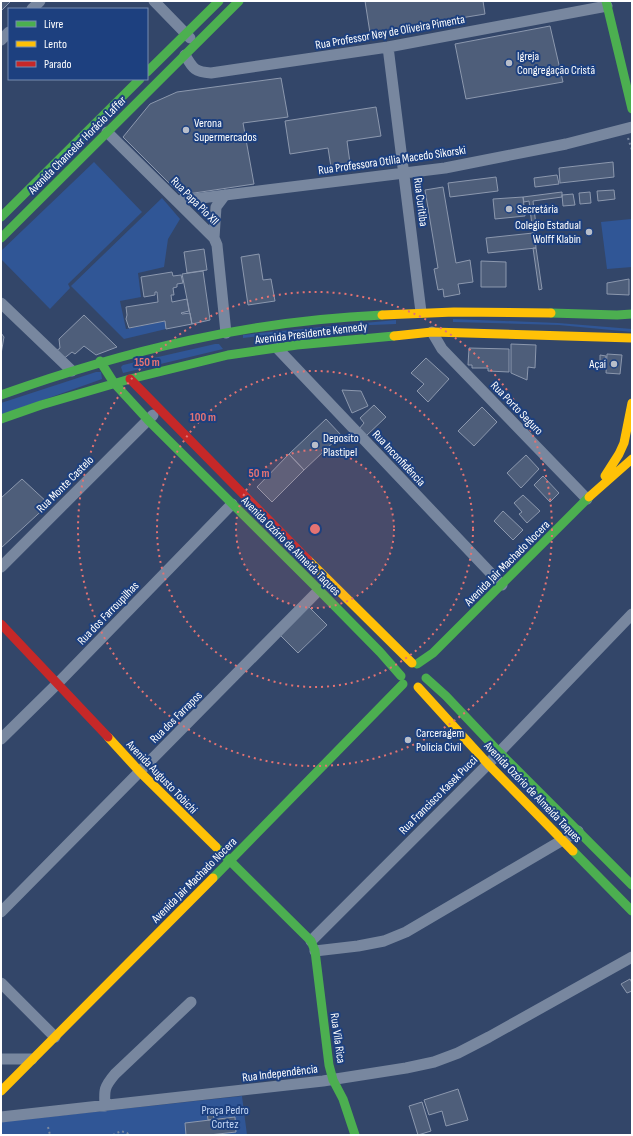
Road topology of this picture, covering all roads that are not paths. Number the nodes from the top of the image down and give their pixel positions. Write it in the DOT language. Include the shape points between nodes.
graph roads {
  1 [pos="154,1"];
  2 [pos="218,1"];
  3 [pos="239,1"];
  4 [pos="607,3"];
  5 [pos="186,34"];
  6 [pos="196,43"];
  7 [pos="388,47"];
  8 [pos="184,55"];
  9 [pos="148,71"];
  10 [pos="139,80"];
  11 [pos="632,109"];
  12 [pos="632,127"];
  13 [pos="107,132"];
  14 [pos="404,173"];
  15 [pos="225,195"];
  16 [pos="177,201"];
  17 [pos="1,217"];
  18 [pos="1,238"];
  19 [pos="214,238"];
  20 [pos="1,303"];
  21 [pos="421,312"];
  22 [pos="632,314"];
  23 [pos="432,332"];
  24 [pos="226,333"];
  25 [pos="632,338"];
  26 [pos="277,348"];
  27 [pos="100,361"];
  28 [pos="72,371"];
  29 [pos="130,379"];
  30 [pos="114,383"];
  31 [pos="1,395"];
  32 [pos="632,403"];
  33 [pos="159,408"];
  34 [pos="1,419"];
  35 [pos="148,420"];
  36 [pos="632,459"];
  37 [pos="597,489"];
  38 [pos="587,499"];
  39 [pos="232,504"];
  40 [pos="1,567"];
  41 [pos="502,586"];
  42 [pos="319,590"];
  43 [pos="632,614"];
  44 [pos="1,624"];
  45 [pos="433,653"];
  46 [pos="415,663"];
  47 [pos="426,675"];
  48 [pos="402,680"];
  49 [pos="58,683"];
  50 [pos="418,687"];
  51 [pos="1,739"];
  52 [pos="499,752"];
  53 [pos="488,764"];
  54 [pos="140,772"];
  55 [pos="578,832"];
  56 [pos="563,840"];
  57 [pos="229,862"];
  58 [pos="632,886"];
  59 [pos="632,911"];
  60 [pos="1,912"];
  61 [pos="313,946"];
  62 [pos="632,957"];
  63 [pos="1,983"];
  64 [pos="191,1002"];
  65 [pos="55,1037"];
  66 [pos="1,1059"];
  67 [pos="32,1059"];
  68 [pos="333,1080"];
  69 [pos="1,1091"];
  70 [pos="105,1106"];
  71 [pos="1,1117"];
  72 [pos="355,1135"];
  1 -- 5 [label="street"];
  2 -- 5 [label="street"];
  3 -- 6 [label="street, Avenida Chanceler Horácio Laffer"];
  4 -- 7 [label="street, Rua Professor Ney de Oliveira Pimenta"];
  4 -- 11 [label="street"];
  5 -- 6 [label="street"];
  5 -- 9 [label="street"];
  6 -- 8 [label="street, Avenida Chanceler Horácio Laffer"];
  7 -- 8 [label="street, Rua Professor Ney de Oliveira Pimenta" via="211,73 195,69"];
  7 -- 14 [label="street, Rua Curitiba"];
  8 -- 13 [label="street, Avenida Chanceler Horácio Laffer"];
  10 -- 17 [label="street, Avenida Chanceler Horácio Laffer"];
  12 -- 14 [label="street, Rua Professora Otília Macedo Sikorski" via="566,144 445,168"];
  13 -- 16 [label="street, Rua Papa Pio XII"];
  13 -- 18 [label="street, Avenida Chanceler Horácio Laffer"];
  14 -- 15 [label="street, Rua Professora Otília Macedo Sikorski"];
  14 -- 21 [label="street, Rua Curitiba"];
  15 -- 16 [label="street, Rua Professora Otília Macedo Sikorski"];
  15 -- 19 [label="street" via="216,207"];
  16 -- 19 [label="street, Rua Papa Pio XII"];
  19 -- 24 [label="street, Rua Papa Pio XII" via="217,245"];
  20 -- 28 [label="street"];
  21 -- 22 [label="street, Avenida Presidente Kennedy"];
  21 -- 24 [label="street, Avenida Presidente Kennedy" via="289,323"];
  23 -- 25 [label="street, Avenida Presidente Kennedy"];
  23 -- 26 [label="street, Avenida Presidente Kennedy"];
  23 -- 38 [label="street, Rua Porto Seguro" via="442,349"];
  24 -- 27 [label="street, Avenida Presidente Kennedy"];
  26 -- 29 [label="street, Avenida Presidente Kennedy" via="228,355"];
  26 -- 41 [label="street, Rua Inconfidência"];
  27 -- 28 [label="street, Avenida Presidente Kennedy"];
  27 -- 30 [label="street, Avenida Ozório de Almeida Taques"];
  28 -- 31 [label="street, Avenida Presidente Kennedy"];
  29 -- 30 [label="street, Avenida Presidente Kennedy"];
  29 -- 33 [label="street, Avenida Ozório de Almeida Taques"];
  30 -- 34 [label="street, Avenida Presidente Kennedy"];
  30 -- 35 [label="street, Avenida Ozório de Almeida Taques"];
  32 -- 37 [label="street, Avenida Jair Machado Nocera" via="627,431 619,454"];
  33 -- 35 [label="street, Rua Monte Castelo"];
  33 -- 46 [label="street, Avenida Ozório de Almeida Taques" via="329,581"];
  35 -- 39 [label="street, Avenida Ozório de Almeida Taques"];
  35 -- 40 [label="street, Rua Monte Castelo"];
  36 -- 37 [label="street, Avenida Jair Machado Nocera"];
  37 -- 38 [label="street, Avenida Jair Machado Nocera"];
  38 -- 41 [label="street, Avenida Jair Machado Nocera"];
  39 -- 42 [label="street, Avenida Ozório de Almeida Taques"];
  39 -- 49 [label="street, Rua dos Farroupilhas"];
  41 -- 45 [label="street, Avenida Jair Machado Nocera"];
  42 -- 48 [label="street, Avenida Ozório de Almeida Taques" via="380,652"];
  42 -- 54 [label="street, Rua dos Farrapos"];
  43 -- 52 [label="street, Rua Francisco Kasek Pucci"];
  44 -- 49 [label="street, Avenida Augusto Tobichi"];
  45 -- 46 [label="street, Avenida Jair Machado Nocera"];
  45 -- 47 [label="street, Avenida Jair Machado Nocera"];
  46 -- 47 [label="street" via="422,667"];
  46 -- 48 [label="street" via="404,667"];
  47 -- 50 [label="street" via="423,684"];
  47 -- 52 [label="street, Avenida Ozório de Almeida Taques"];
  48 -- 50 [label="street" via="412,688"];
  48 -- 57 [label="street, Avenida Jair Machado Nocera"];
  49 -- 51 [label="street, Rua dos Farroupilhas"];
  49 -- 54 [label="street, Avenida Augusto Tobichi"];
  50 -- 53 [label="street, Avenida Ozório de Almeida Taques"];
  52 -- 53 [label="street, Rua Francisco Kasek Pucci"];
  52 -- 55 [label="street, Avenida Ozório de Almeida Taques"];
  53 -- 56 [label="street, Avenida Ozório de Almeida Taques"];
  53 -- 61 [label="street, Rua Francisco Kasek Pucci"];
  54 -- 57 [label="street, Avenida Augusto Tobichi"];
  54 -- 60 [label="street, Rua dos Farrapos"];
  55 -- 56 [label="street"];
  55 -- 58 [label="street, Avenida Ozório de Almeida Taques"];
  56 -- 59 [label="street, Avenida Ozório de Almeida Taques"];
  56 -- 61 [label="street" via="406,932 371,943"];
  57 -- 61 [label="street, Avenida Augusto Tobichi"];
  57 -- 65 [label="street, Avenida Jair Machado Nocera"];
  61 -- 68 [label="street, Rua Vila Rica" via="326,1047"];
  62 -- 68 [label="street, Rua Independência" via="458,1053 427,1063"];
  63 -- 65 [label="street"];
  64 -- 70 [label="street" via="106,1084"];
  65 -- 67 [label="street, Avenida Jair Machado Nocera"];
  66 -- 67 [label="street"];
  67 -- 69 [label="street, Avenida Jair Machado Nocera"];
  68 -- 70 [label="street, Rua Independência"];
  68 -- 72 [label="street, Rua Vila Rica" via="343,1099"];
  70 -- 71 [label="street, Rua Independência"];
}
